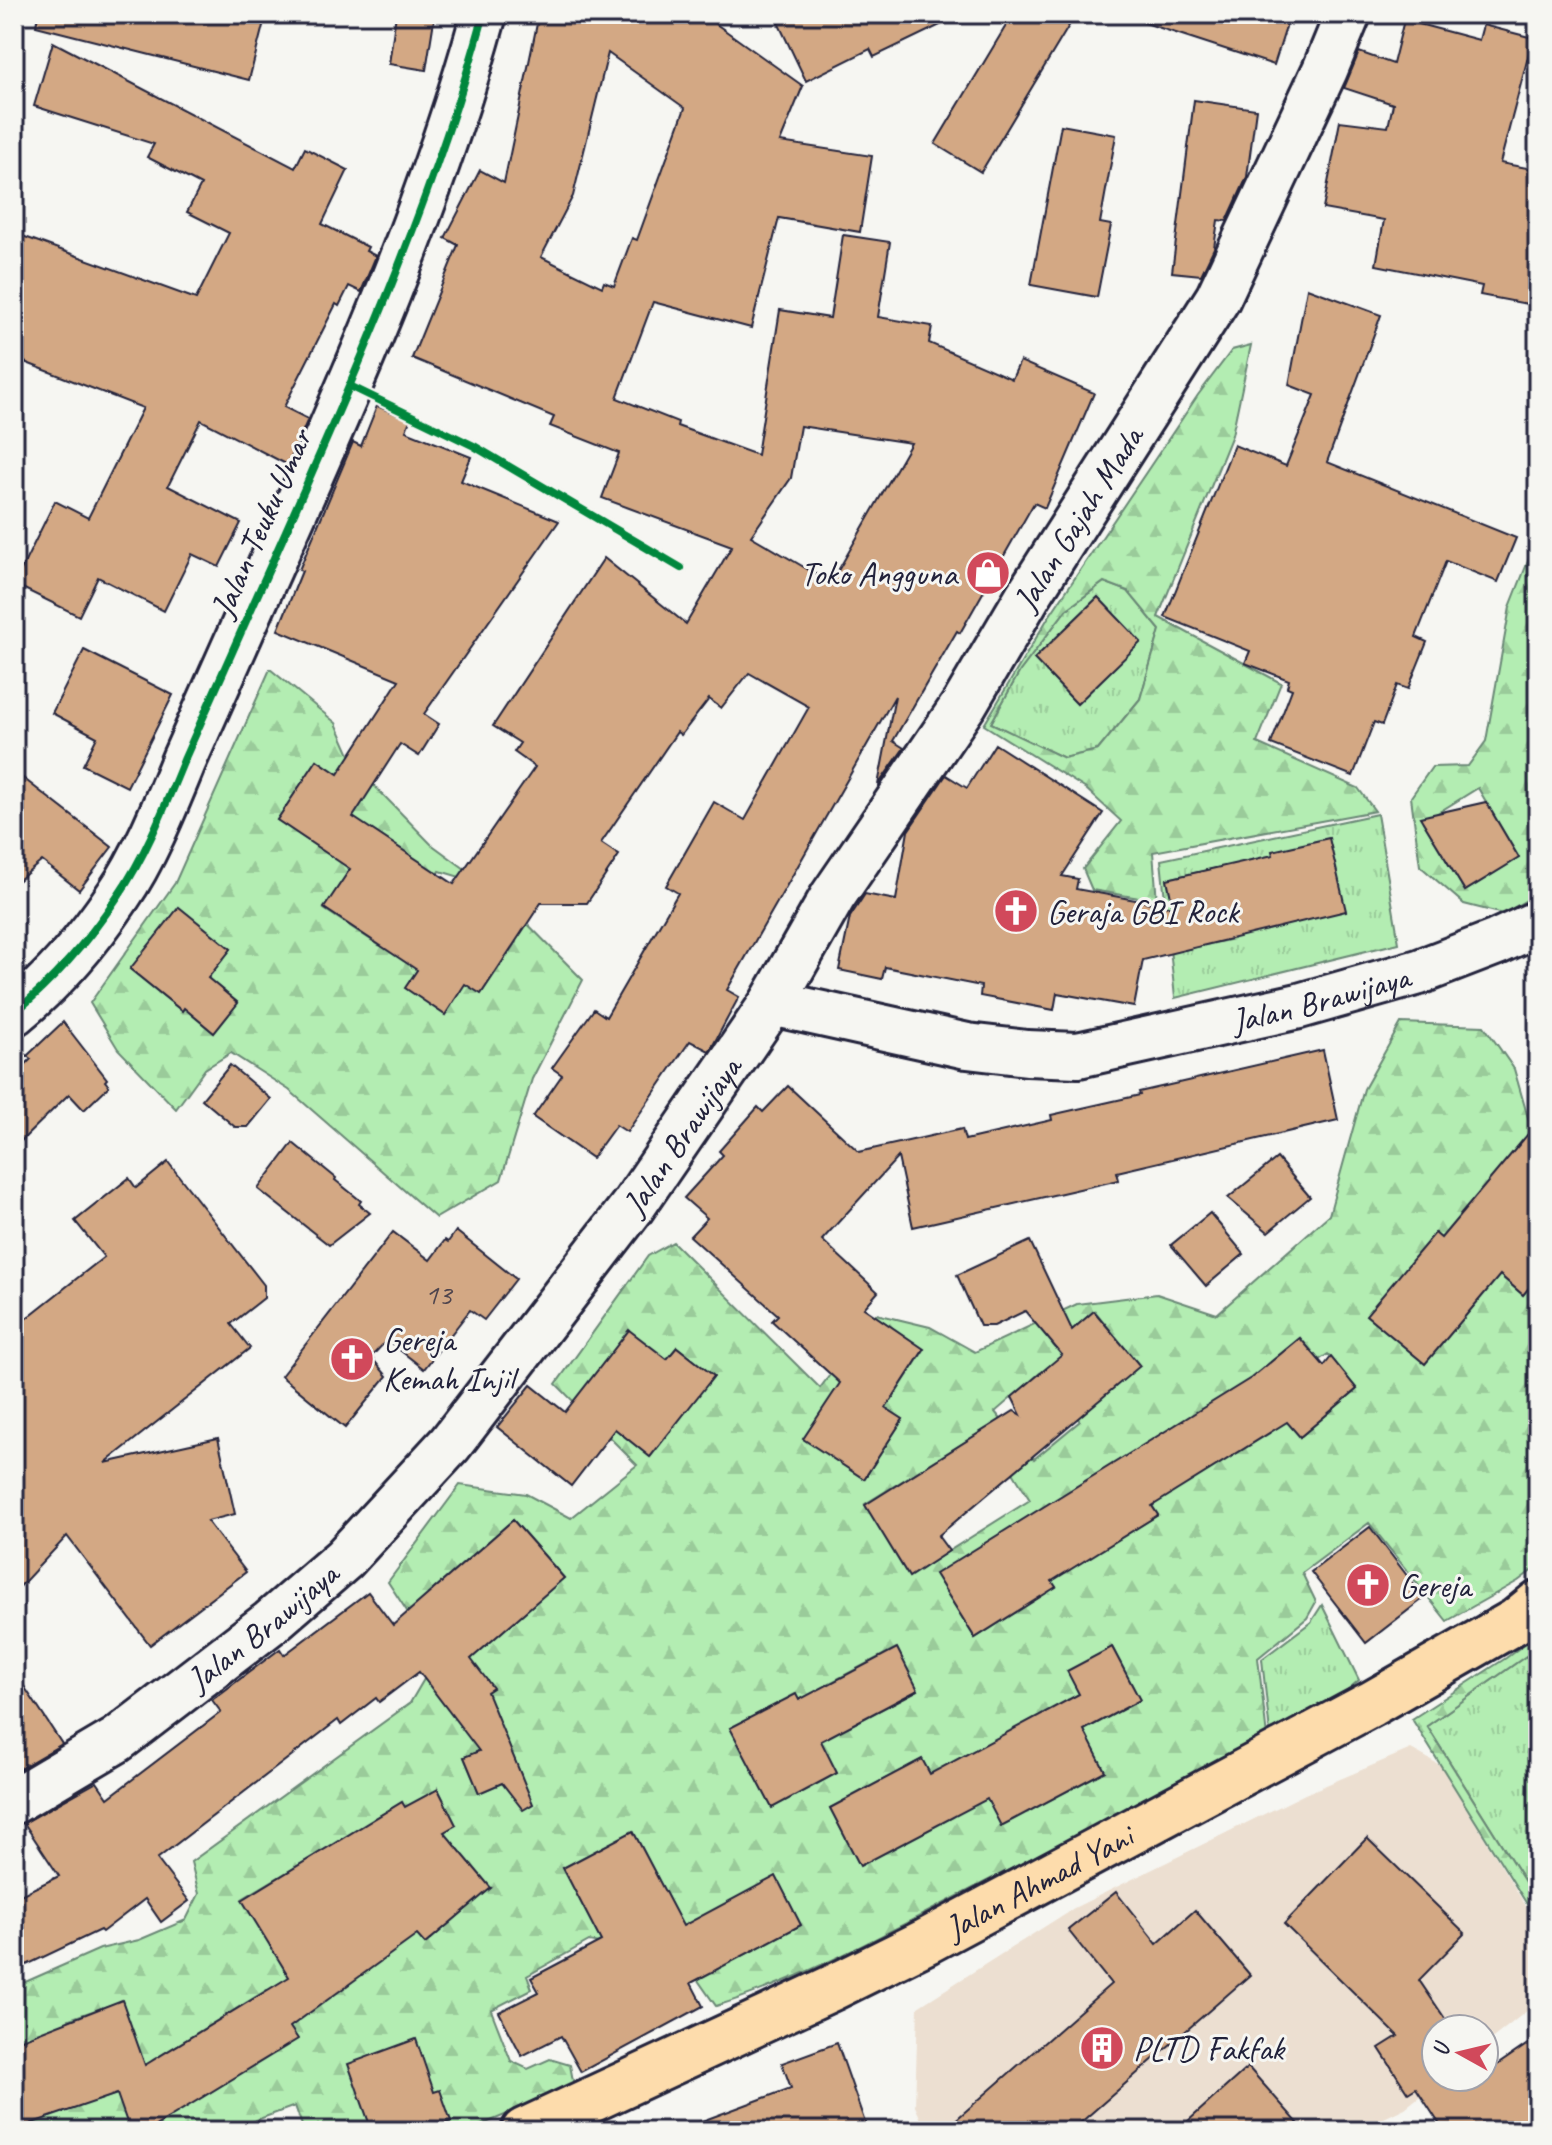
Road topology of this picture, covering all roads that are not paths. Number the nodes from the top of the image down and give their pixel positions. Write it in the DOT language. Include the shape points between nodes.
graph roads {
  1 [pos="484,14"];
  2 [pos="1348,14"];
  3 [pos="1538,923"];
  4 [pos="772,1003"];
  5 [pos="14,1013"];
  6 [pos="1538,1603"];
  7 [pos="14,1801"];
  8 [pos="524,2131"];
  1 -- 5 [label="main road, Jalan Teuku Umar" via="407,246 162,811 119,895 73,954"];
  2 -- 4 [label="main road, Jalan Gajah Mada" via="1218,298 965,703 833,896"];
  3 -- 4 [label="main road, Jalan Brawijaya" via="1419,972 1299,1006 1078,1055 967,1046"];
  4 -- 7 [label="main road, Jalan Brawijaya" via="633,1206 450,1444 384,1517 344,1559 259,1631 117,1740"];
  6 -- 8 [label="main road, Jalan Ahmad Yani" via="1516,1621 1371,1704 927,1941"];
}
